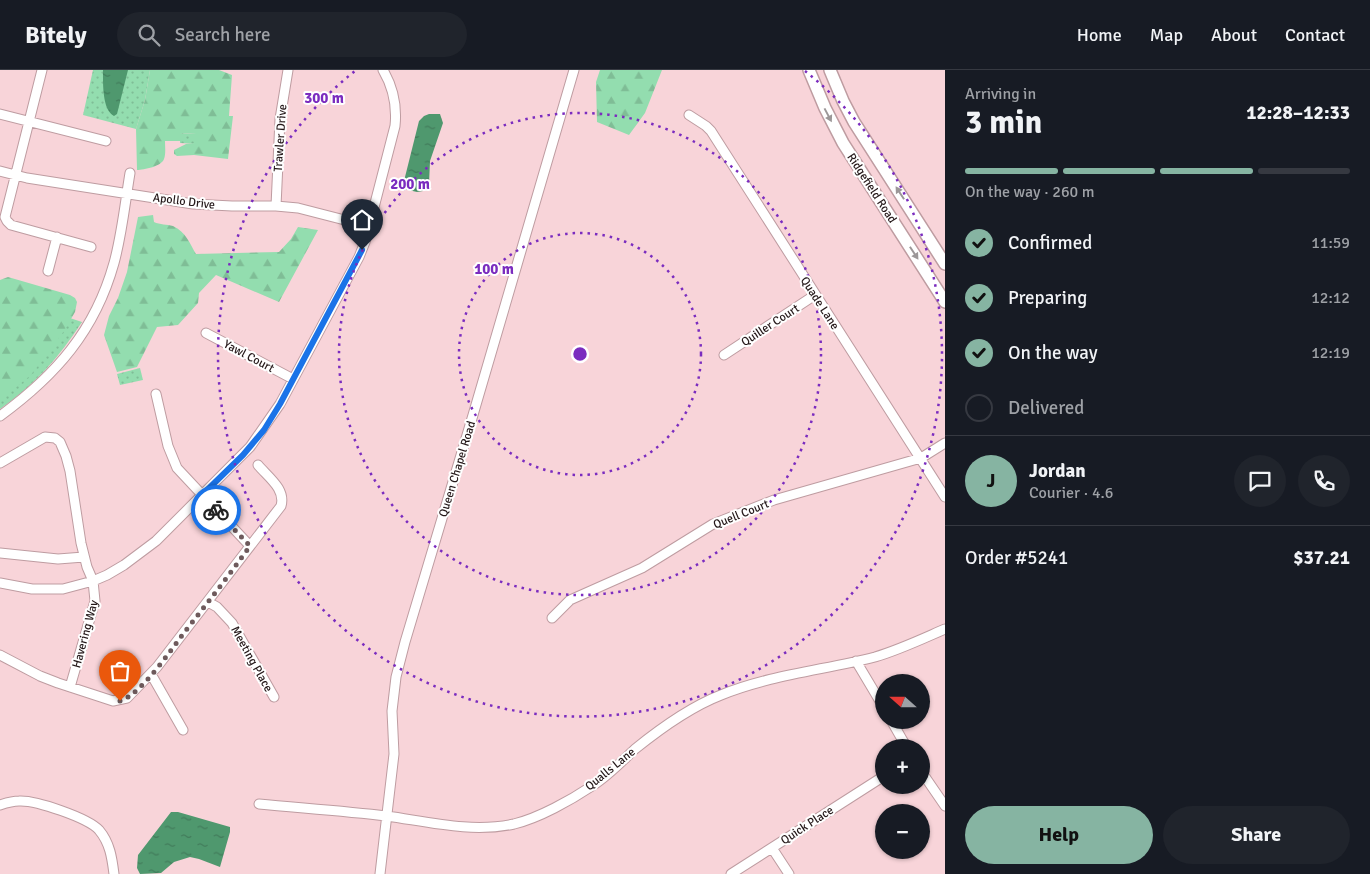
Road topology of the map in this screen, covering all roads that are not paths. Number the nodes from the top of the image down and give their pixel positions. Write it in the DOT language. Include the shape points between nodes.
graph roads {
  1 [pos="42,70"];
  2 [pos="288,70"];
  3 [pos="383,70"];
  4 [pos="574,70"];
  5 [pos="809,70"];
  6 [pos="830,70"];
  7 [pos="0,114"];
  8 [pos="689,115"];
  9 [pos="29,121"];
  10 [pos="106,141"];
  11 [pos="0,170"];
  12 [pos="130,173"];
  13 [pos="16,175"];
  14 [pos="127,194"];
  15 [pos="276,206"];
  16 [pos="368,226"];
  17 [pos="57,237"];
  18 [pos="91,247"];
  19 [pos="945,264"];
  20 [pos="48,271"];
  21 [pos="815,295"];
  22 [pos="945,302"];
  23 [pos="206,333"];
  24 [pos="724,355"];
  25 [pos="293,379"];
  26 [pos="156,394"];
  27 [pos="0,416"];
  28 [pos="945,443"];
  29 [pos="921,458"];
  30 [pos="0,463"];
  31 [pos="258,465"];
  32 [pos="202,495"];
  33 [pos="945,497"];
  34 [pos="250,546"];
  35 [pos="0,553"];
  36 [pos="84,557"];
  37 [pos="93,581"];
  38 [pos="0,583"];
  39 [pos="208,602"];
  40 [pos="552,618"];
  41 [pos="945,629"];
  42 [pos="0,655"];
  43 [pos="856,661"];
  44 [pos="151,674"];
  45 [pos="70,687"];
  46 [pos="875,693"];
  47 [pos="274,697"];
  48 [pos="184,730"];
  49 [pos="875,782"];
  50 [pos="930,784"];
  51 [pos="259,804"];
  52 [pos="0,805"];
  53 [pos="945,806"];
  54 [pos="388,817"];
  55 [pos="772,848"];
  56 [pos="114,874"];
  57 [pos="380,874"];
  58 [pos="731,874"];
  59 [pos="789,874"];
  1 -- 9 [label="street"];
  2 -- 15 [label="street, Trawler Drive" via="280,119"];
  3 -- 16 [label="street" via="395,105 395,126"];
  4 -- 54 [label="street, Queen Chapel Road" via="396,676"];
  5 -- 22 [label="main road, Ridgefield Road, one-way" via="843,143"];
  19 -- 6 [label="main road, Ridgefield Road, one-way" via="854,122"];
  7 -- 9 [label="street"];
  8 -- 21 [label="street, Quade Lane" via="711,131"];
  9 -- 10 [label="street"];
  9 -- 13 [label="street"];
  11 -- 13 [label="street, Apollo Drive"];
  12 -- 14 [label="street"];
  13 -- 14 [label="street, Apollo Drive"];
  13 -- 17 [label="street" via="6,210 7,221 11,225"];
  14 -- 15 [label="street, Apollo Drive" via="208,205"];
  14 -- 27 [label="street" via="114,263 92,319 51,374"];
  15 -- 16 [label="street, Apollo Drive" via="309,210"];
  16 -- 25 [label="street" via="359,257"];
  17 -- 18 [label="street"];
  17 -- 20 [label="street"];
  21 -- 24 [label="street, Quiller Court"];
  21 -- 29 [label="street, Quade Lane"];
  23 -- 25 [label="street, Yawl Court"];
  25 -- 32 [label="street" via="257,438"];
  26 -- 32 [label="street" via="172,458"];
  28 -- 29 [label="street, Quell Court"];
  29 -- 33 [label="street, Quade Lane"];
  29 -- 40 [label="street, Quell Court" via="774,500 713,524 642,568 570,600"];
  30 -- 36 [label="street, Havering Way" via="45,437 60,442 70,471"];
  31 -- 34 [label="street" via="280,490 283,501"];
  32 -- 34 [label="street"];
  32 -- 37 [label="street" via="138,556"];
  34 -- 39 [label="street"];
  35 -- 36 [label="street" via="58,559"];
  36 -- 37 [label="street, Havering Way"];
  37 -- 38 [label="street" via="48,590"];
  37 -- 45 [label="street, Havering Way" via="94,611"];
  39 -- 44 [label="street"];
  39 -- 47 [label="street, Meeting Place" via="232,623"];
  41 -- 43 [label="street, Qualls Lane" via="894,650"];
  42 -- 45 [label="street"];
  43 -- 46 [label="street"];
  43 -- 54 [label="street, Qualls Lane" via="778,677 703,703 659,731 592,787 529,819 491,827 463,827"];
  44 -- 45 [label="street" via="133,694 120,701"];
  44 -- 48 [label="street"];
  49 -- 55 [label="street, Quick Place"];
  50 -- 53 [label="street"];
  51 -- 54 [label="street, Qualls Lane"];
  52 -- 56 [label="street" via="19,800 33,802 84,819 96,827 106,841"];
  54 -- 57 [label="street, Queen Chapel Road"];
  55 -- 58 [label="street, Quick Place"];
  55 -- 59 [label="street"];
}
